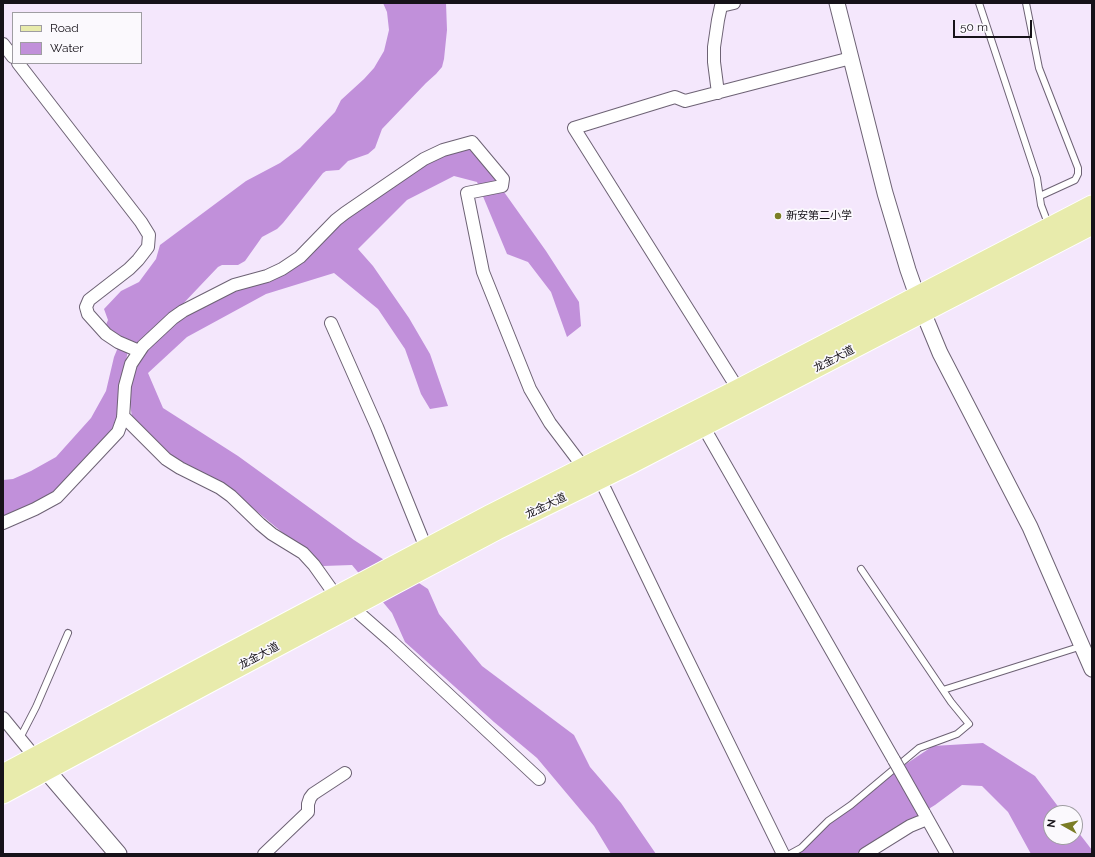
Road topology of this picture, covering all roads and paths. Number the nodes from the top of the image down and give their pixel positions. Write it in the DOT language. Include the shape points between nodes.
graph roads {
  1 [pos="734,3"];
  2 [pos="838,3"];
  3 [pos="979,3"];
  4 [pos="1026,3"];
  5 [pos="3,44"];
  6 [pos="12,56"];
  7 [pos="851,58"];
  8 [pos="19,64"];
  9 [pos="718,93"];
  10 [pos="1040,196"];
  11 [pos="1092,205"];
  12 [pos="1092,225"];
  13 [pos="1050,227"];
  14 [pos="921,304"];
  15 [pos="331,323"];
  16 [pos="138,351"];
  17 [pos="738,389"];
  18 [pos="123,416"];
  19 [pos="703,426"];
  20 [pos="584,468"];
  21 [pos="600,479"];
  22 [pos="3,523"];
  23 [pos="426,548"];
  24 [pos="861,569"];
  25 [pos="351,598"];
  26 [pos="68,633"];
  27 [pos="1082,646"];
  28 [pos="1092,669"];
  29 [pos="943,690"];
  30 [pos="3,718"];
  31 [pos="20,738"];
  32 [pos="41,764"];
  33 [pos="345,773"];
  34 [pos="3,774"];
  35 [pos="539,779"];
  36 [pos="3,794"];
  37 [pos="926,816"];
  38 [pos="118,854"];
  39 [pos="264,854"];
  40 [pos="783,854"];
  41 [pos="790,854"];
  42 [pos="865,854"];
  43 [pos="947,854"];
  1 -- 9 [label="street" via="721,6 718,20 714,62"];
  2 -- 7 [label="street"];
  3 -- 10 [label="lane" via="1037,178"];
  4 -- 10 [label="lane" via="1039,68 1078,168 1075,180"];
  5 -- 6 [label="street"];
  7 -- 9 [label="street"];
  7 -- 14 [label="street" via="887,200"];
  8 -- 16 [label="street" via="149,235 148,247 138,260 89,300 86,307 88,314 106,334"];
  9 -- 17 [label="street" via="684,101 675,97 574,128"];
  10 -- 13 [label="lane"];
  11 -- 13 [label="main road, 龙金大道"];
  12 -- 14 [label="main road, 龙金大道"];
  13 -- 14 [label="main road, 龙金大道"];
  14 -- 17 [label="main road, 龙金大道"];
  14 -- 19 [label="main road, 龙金大道"];
  14 -- 27 [label="street" via="940,353 1030,527"];
  15 -- 23 [label="street"];
  16 -- 18 [label="street" via="128,372"];
  16 -- 20 [label="street" via="183,311 234,285 275,272 300,257 340,217 424,159 443,150 472,142 503,179 502,186 467,193 484,272 530,389 550,423"];
  17 -- 20 [label="main road, 龙金大道"];
  18 -- 22 [label="street" via="118,432 57,497"];
  18 -- 25 [label="street" via="166,459 231,496 272,534 303,553"];
  19 -- 21 [label="main road, 龙金大道"];
  19 -- 37 [label="street, bridge"];
  20 -- 23 [label="main road, 龙金大道"];
  21 -- 25 [label="main road, 龙金大道" via="414,574"];
  21 -- 40 [label="street"];
  23 -- 25 [label="main road, 龙金大道" via="399,563"];
  24 -- 29 [label="lane"];
  25 -- 32 [label="main road, 龙金大道"];
  25 -- 35 [label="street" via="392,642"];
  26 -- 31 [label="lane"];
  27 -- 28 [label="street"];
  27 -- 29 [label="lane"];
  29 -- 41 [label="lane" via="969,724 957,734 919,748 828,821 801,848"];
  30 -- 31 [label="street"];
  31 -- 32 [label="street"];
  32 -- 34 [label="main road, 龙金大道"];
  32 -- 36 [label="main road, 龙金大道"];
  32 -- 38 [label="main road"];
  33 -- 39 [label="street" via="313,794 308,804 308,812"];
  37 -- 42 [label="street"];
  37 -- 43 [label="street"];
}
